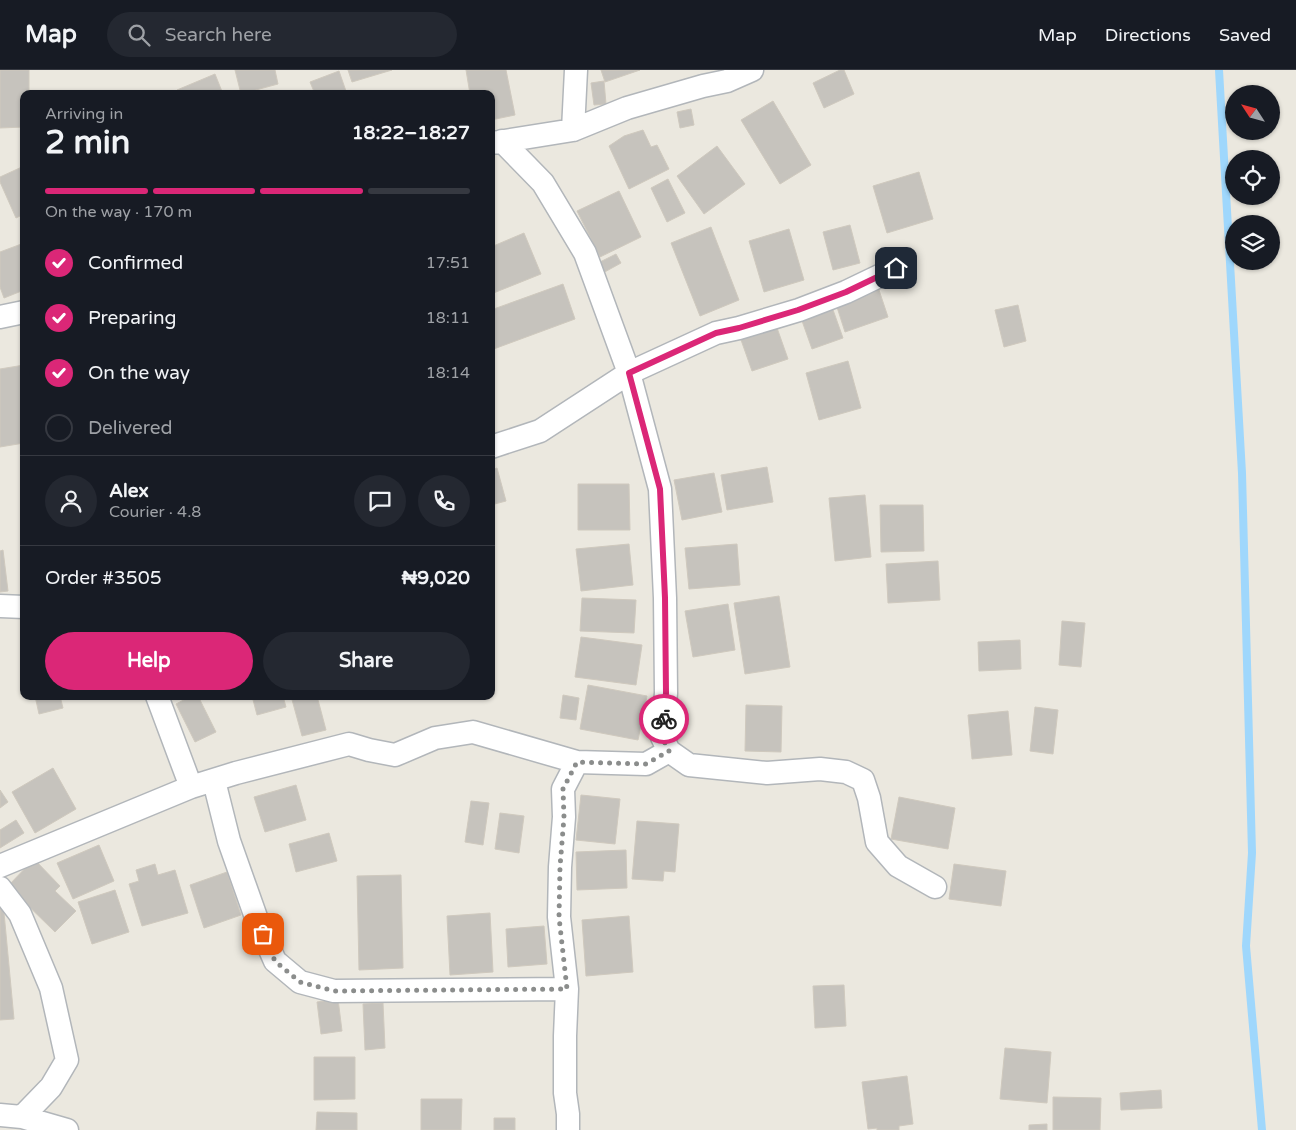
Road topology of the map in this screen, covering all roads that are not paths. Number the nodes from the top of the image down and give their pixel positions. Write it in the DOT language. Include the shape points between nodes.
graph roads {
  1 [pos="576,70"];
  2 [pos="752,70"];
  3 [pos="702,78"];
  4 [pos="574,130"];
  5 [pos="497,142"];
  6 [pos="896,268"];
  7 [pos="20,313"];
  8 [pos="0,317"];
  9 [pos="629,373"];
  10 [pos="495,446"];
  11 [pos="0,606"];
  12 [pos="20,607"];
  13 [pos="158,700"];
  14 [pos="669,751"];
  15 [pos="577,762"];
  16 [pos="214,781"];
  17 [pos="191,787"];
  18 [pos="0,866"];
  19 [pos="934,887"];
  20 [pos="0,888"];
  21 [pos="567,989"];
  22 [pos="11,1116"];
  23 [pos="67,1130"];
  24 [pos="568,1130"];
  1 -- 4 [label="street"];
  2 -- 3 [label="street" via="727,81"];
  3 -- 4 [label="street"];
  4 -- 5 [label="street"];
  5 -- 9 [label="street" via="543,183 585,253"];
  6 -- 9 [label="street" via="798,310 716,333"];
  7 -- 8 [label="street"];
  9 -- 10 [label="street" via="540,432"];
  9 -- 14 [label="street" via="660,489 666,683 662,737"];
  11 -- 12 [label="street"];
  13 -- 17 [label="street"];
  14 -- 15 [label="street" via="646,764"];
  14 -- 19 [label="street" via="689,765 767,774 820,769 846,772 863,780 877,842 898,866"];
  15 -- 16 [label="street" via="473,732 435,738 395,755 349,744"];
  15 -- 21 [label="street" via="563,789 559,917"];
  16 -- 17 [label="street"];
  16 -- 21 [label="street" via="257,920 275,961 300,982 334,991"];
  17 -- 18 [label="street"];
  20 -- 22 [label="street" via="20,914 51,988 67,1060 51,1087"];
  21 -- 24 [label="street" via="565,1093"];
  22 -- 23 [label="street"];
}
